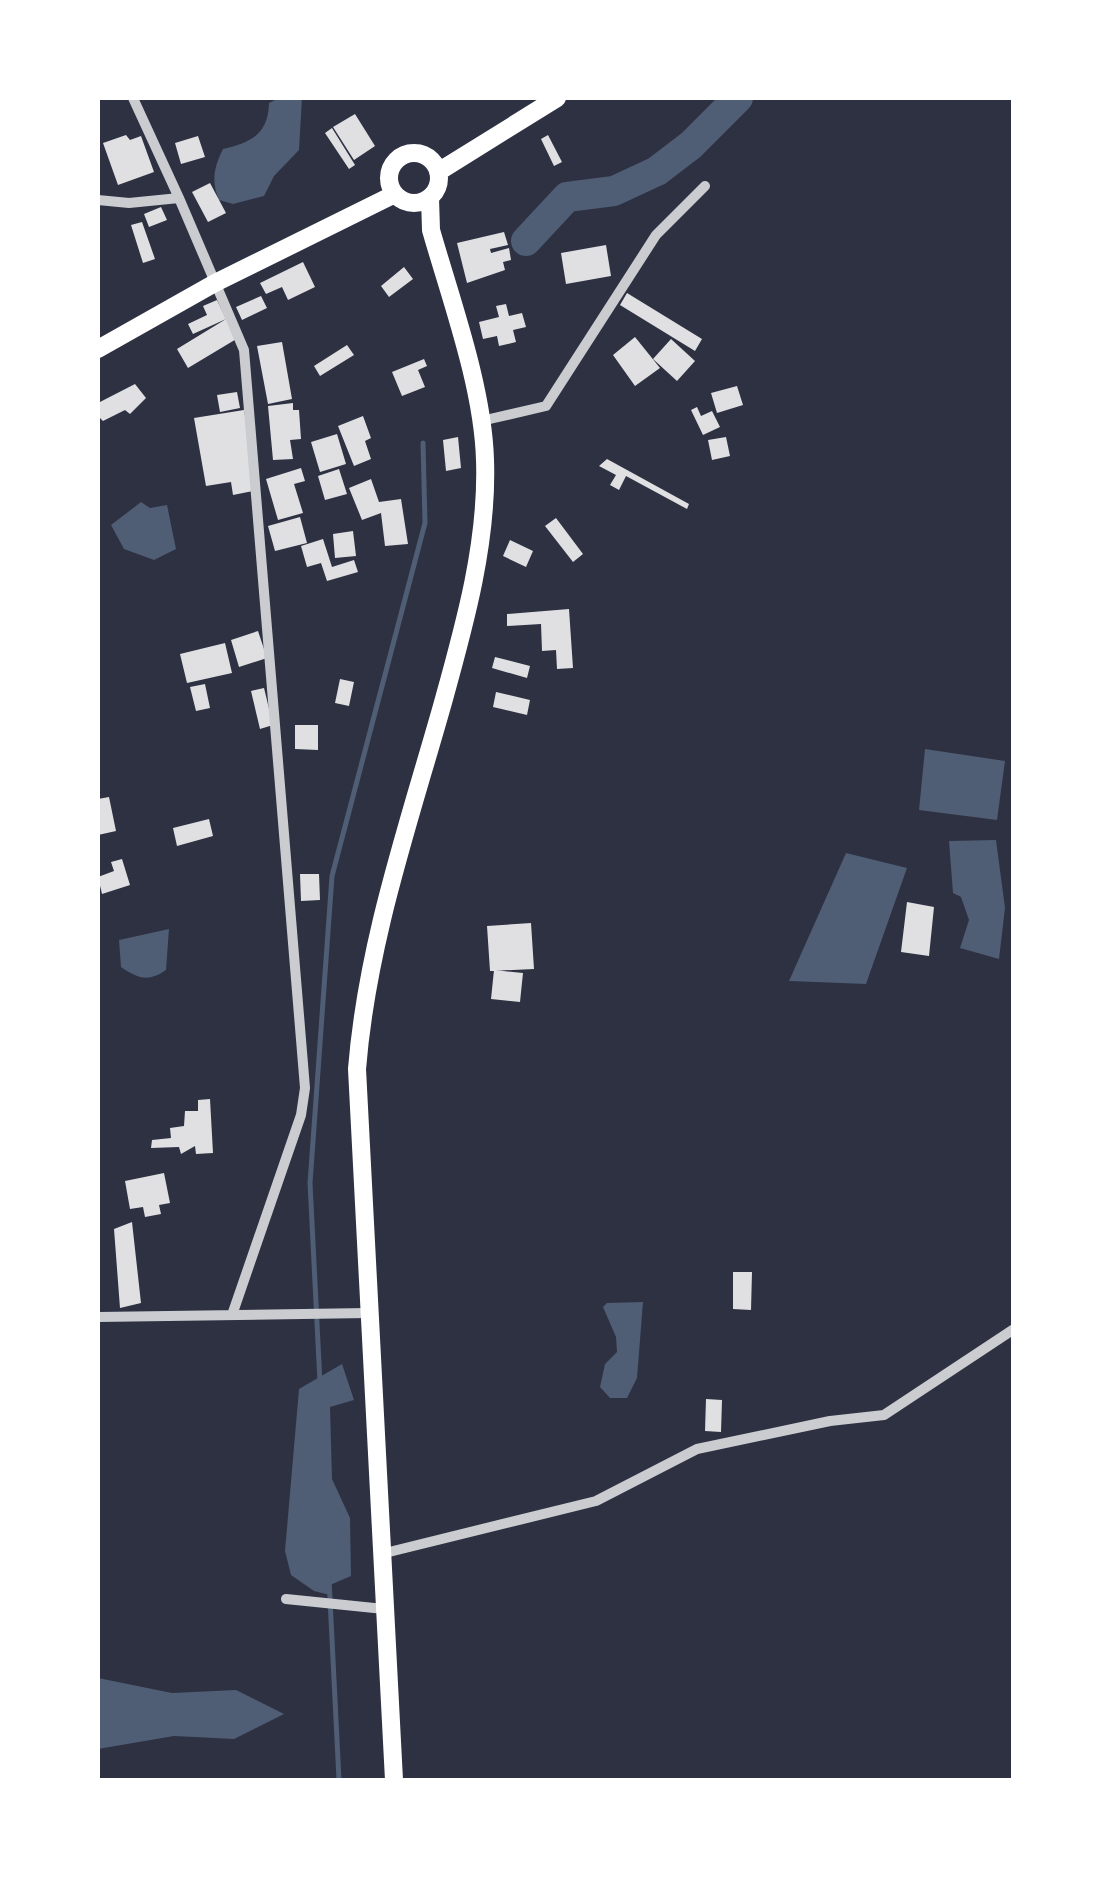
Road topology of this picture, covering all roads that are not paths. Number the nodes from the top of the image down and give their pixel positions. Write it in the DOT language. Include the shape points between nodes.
graph roads {
  1 [pos="133,98"];
  2 [pos="539,98"];
  3 [pos="557,98"];
  4 [pos="436,167"];
  5 [pos="705,186"];
  6 [pos="406,195"];
  7 [pos="179,198"];
  8 [pos="98,200"];
  9 [pos="216,283"];
  10 [pos="98,349"];
  11 [pos="480,421"];
  12 [pos="368,1313"];
  13 [pos="232,1315"];
  14 [pos="98,1316"];
  15 [pos="1014,1329"];
  16 [pos="381,1554"];
  17 [pos="286,1599"];
  18 [pos="384,1609"];
  19 [pos="394,1780"];
  1 -- 7 [label="street"];
  2 -- 4 [label="highway"];
  3 -- 4 [label="highway"];
  4 -- 6 [label="highway" via="439,182"];
  4 -- 6 [label="highway" via="424,155 395,162"];
  5 -- 11 [label="street" via="656,235 546,406"];
  6 -- 9 [label="highway"];
  6 -- 11 [label="highway" via="431,230"];
  7 -- 8 [label="street"];
  7 -- 9 [label="street"];
  9 -- 10 [label="highway"];
  9 -- 13 [label="street" via="244,350 306,1088"];
  11 -- 12 [label="highway" via="484,517 459,644 369,964 362,1013 357,1069"];
  12 -- 13 [label="street"];
  12 -- 16 [label="highway"];
  13 -- 14 [label="street"];
  15 -- 16 [label="street" via="884,1415 697,1450 596,1501"];
  16 -- 18 [label="highway"];
  17 -- 18 [label="street"];
  18 -- 19 [label="highway"];
}
